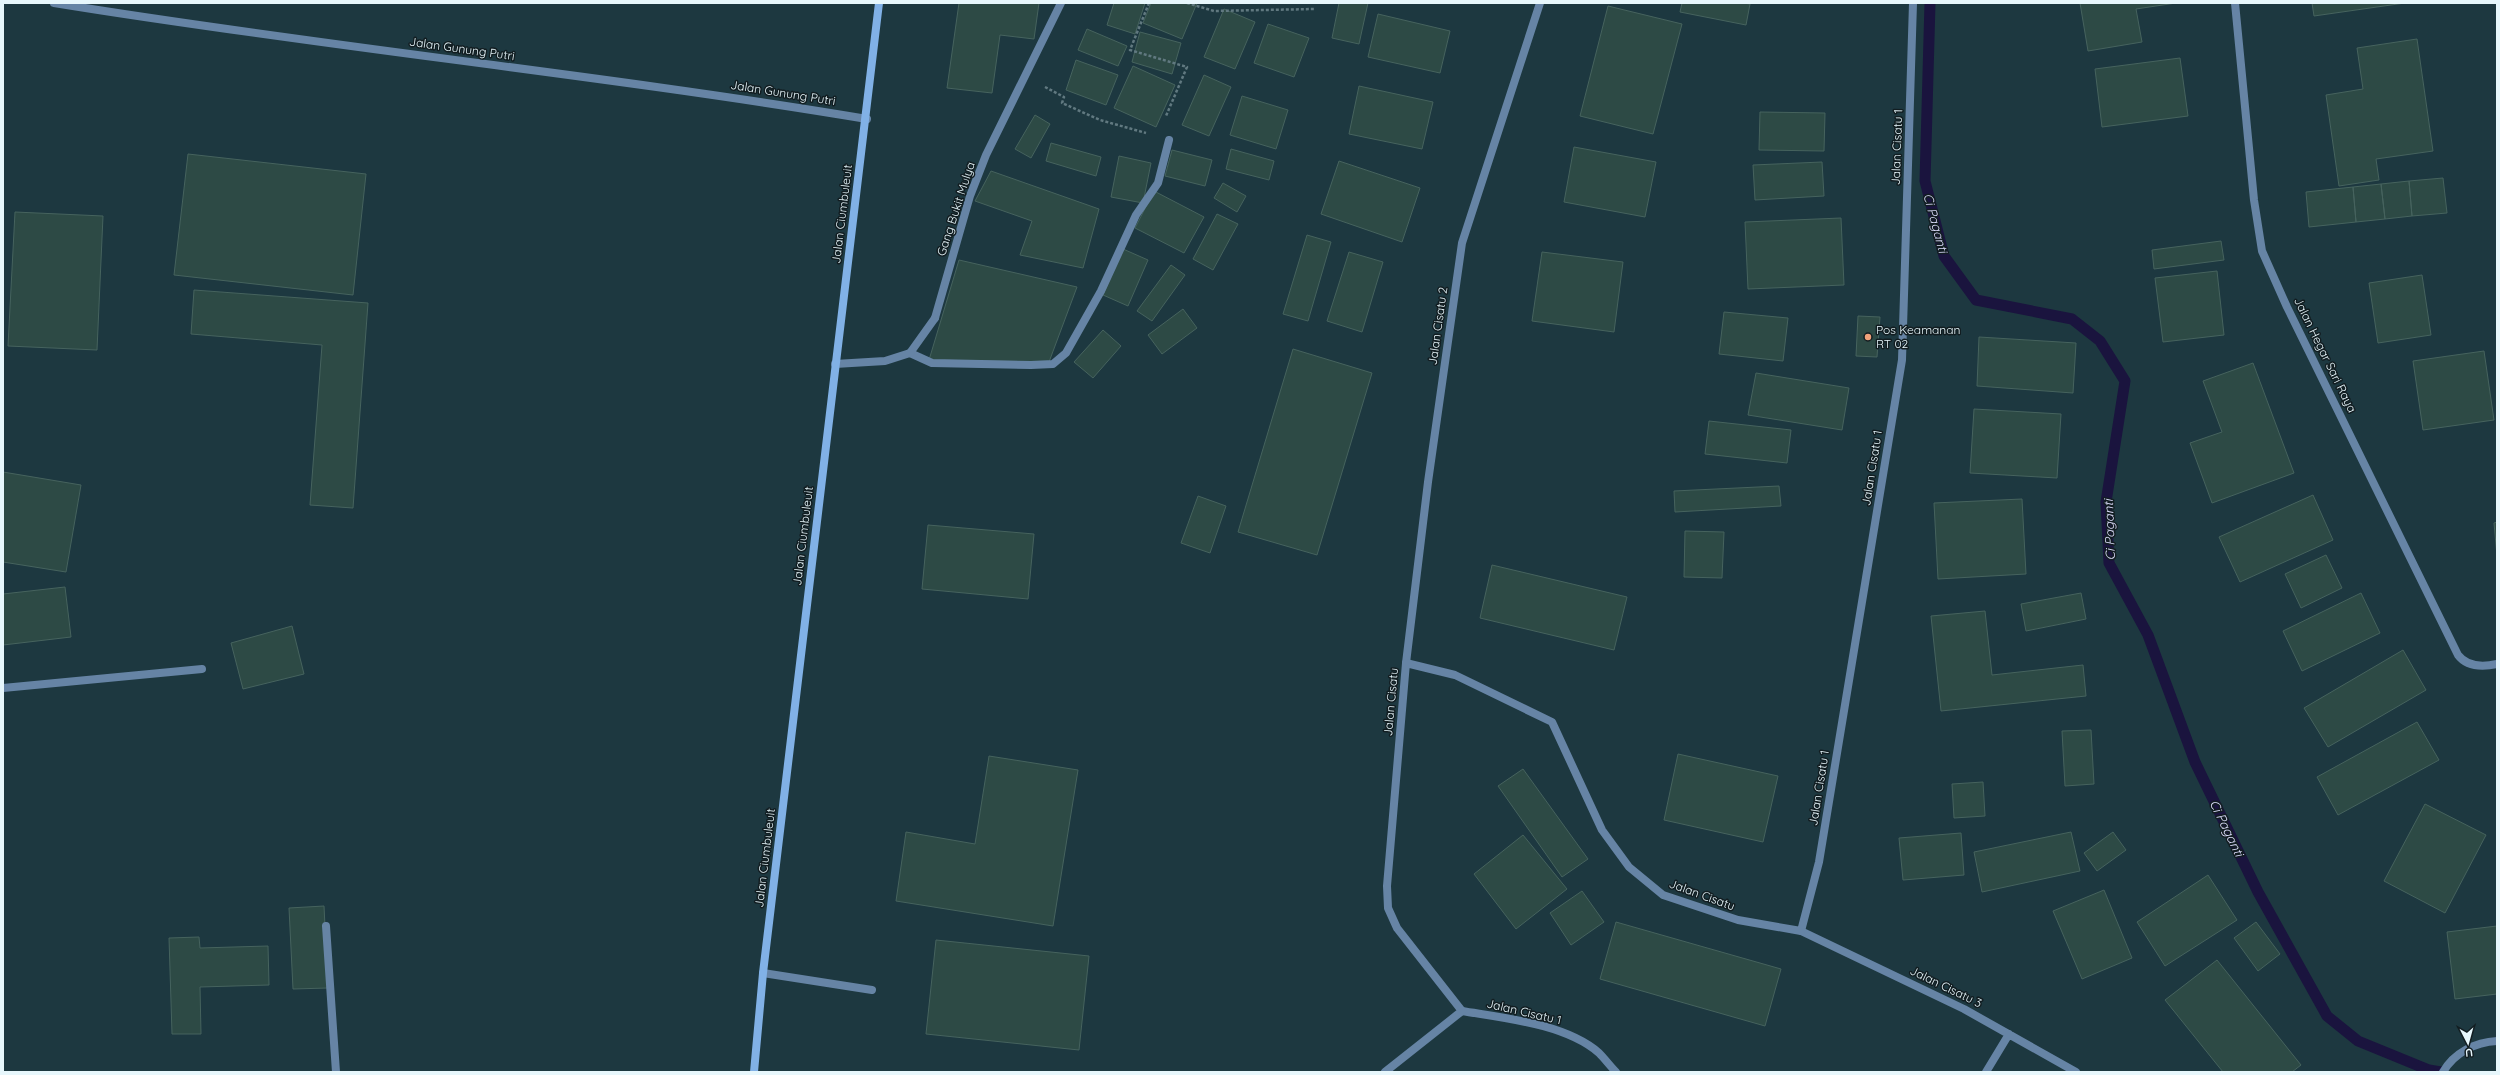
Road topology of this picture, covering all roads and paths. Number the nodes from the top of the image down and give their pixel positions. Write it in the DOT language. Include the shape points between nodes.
graph roads {
  1 [pos="54,3"];
  2 [pos="879,3"];
  3 [pos="1061,3"];
  4 [pos="1149,3"];
  5 [pos="1186,3"];
  6 [pos="1540,3"];
  7 [pos="1913,3"];
  8 [pos="2235,3"];
  9 [pos="1315,9"];
  10 [pos="1062,103"];
  11 [pos="867,119"];
  12 [pos="1156,136"];
  13 [pos="1169,140"];
  14 [pos="910,353"];
  15 [pos="835,364"];
  16 [pos="1406,663"];
  17 [pos="2497,664"];
  18 [pos="202,669"];
  19 [pos="3,688"];
  20 [pos="326,926"];
  21 [pos="1801,931"];
  22 [pos="763,973"];
  23 [pos="872,990"];
  24 [pos="1462,1011"];
  25 [pos="2009,1034"];
  26 [pos="2497,1041"];
  27 [pos="336,1072"];
  28 [pos="754,1072"];
  29 [pos="1385,1072"];
  30 [pos="1616,1072"];
  31 [pos="1986,1072"];
  32 [pos="2076,1072"];
  33 [pos="2443,1072"];
  1 -- 11 [label="street, Jalan Gunung Putri" via="184,24 722,95"];
  2 -- 11 [label="main road, Jalan Ciumbuleuit"];
  3 -- 14 [label="street, Gang Bukit Mulya" via="986,155 970,196 935,318"];
  4 -- 12 [label="path" via="1130,50 1187,67 1174,101"];
  5 -- 9 [label="path" via="1214,11"];
  6 -- 16 [label="street, Jalan Cisatu 2" via="1462,243 1428,482"];
  7 -- 21 [label="street, Jalan Cisatu 1" via="1902,360 1819,862"];
  8 -- 17 [label="street, Jalan Hegar Sari Raya" via="2254,200 2262,251 2458,655 2471,665"];
  10 -- 12 [label="path" via="1100,120"];
  11 -- 15 [label="main road, Jalan Ciumbuleuit"];
  12 -- 13 [label="path"];
  13 -- 14 [label="street" via="1158,183 1136,215 1101,290 1066,354 1053,364 1031,365 932,363"];
  14 -- 15 [label="street" via="885,361"];
  15 -- 22 [label="main road, Jalan Ciumbuleuit"];
  16 -- 21 [label="street, Jalan Cisatu" via="1455,674 1552,722 1602,830 1629,867 1664,895 1738,920"];
  16 -- 24 [label="street, Jalan Cisatu" via="1387,886 1388,908 1397,928"];
  18 -- 19 [label="street"];
  20 -- 27 [label="street"];
  21 -- 25 [label="street, Jalan Cisatu 3" via="1964,1009"];
  22 -- 23 [label="street"];
  22 -- 28 [label="main road, Jalan Ciumbuleuit"];
  24 -- 29 [label="street"];
  24 -- 30 [label="street, Jalan Cisatu 1" via="1549,1028 1599,1053"];
  25 -- 31 [label="street"];
  25 -- 32 [label="street, Jalan Cisatu 3"];
  26 -- 33 [label="street" via="2466,1049 2450,1060"];
}
